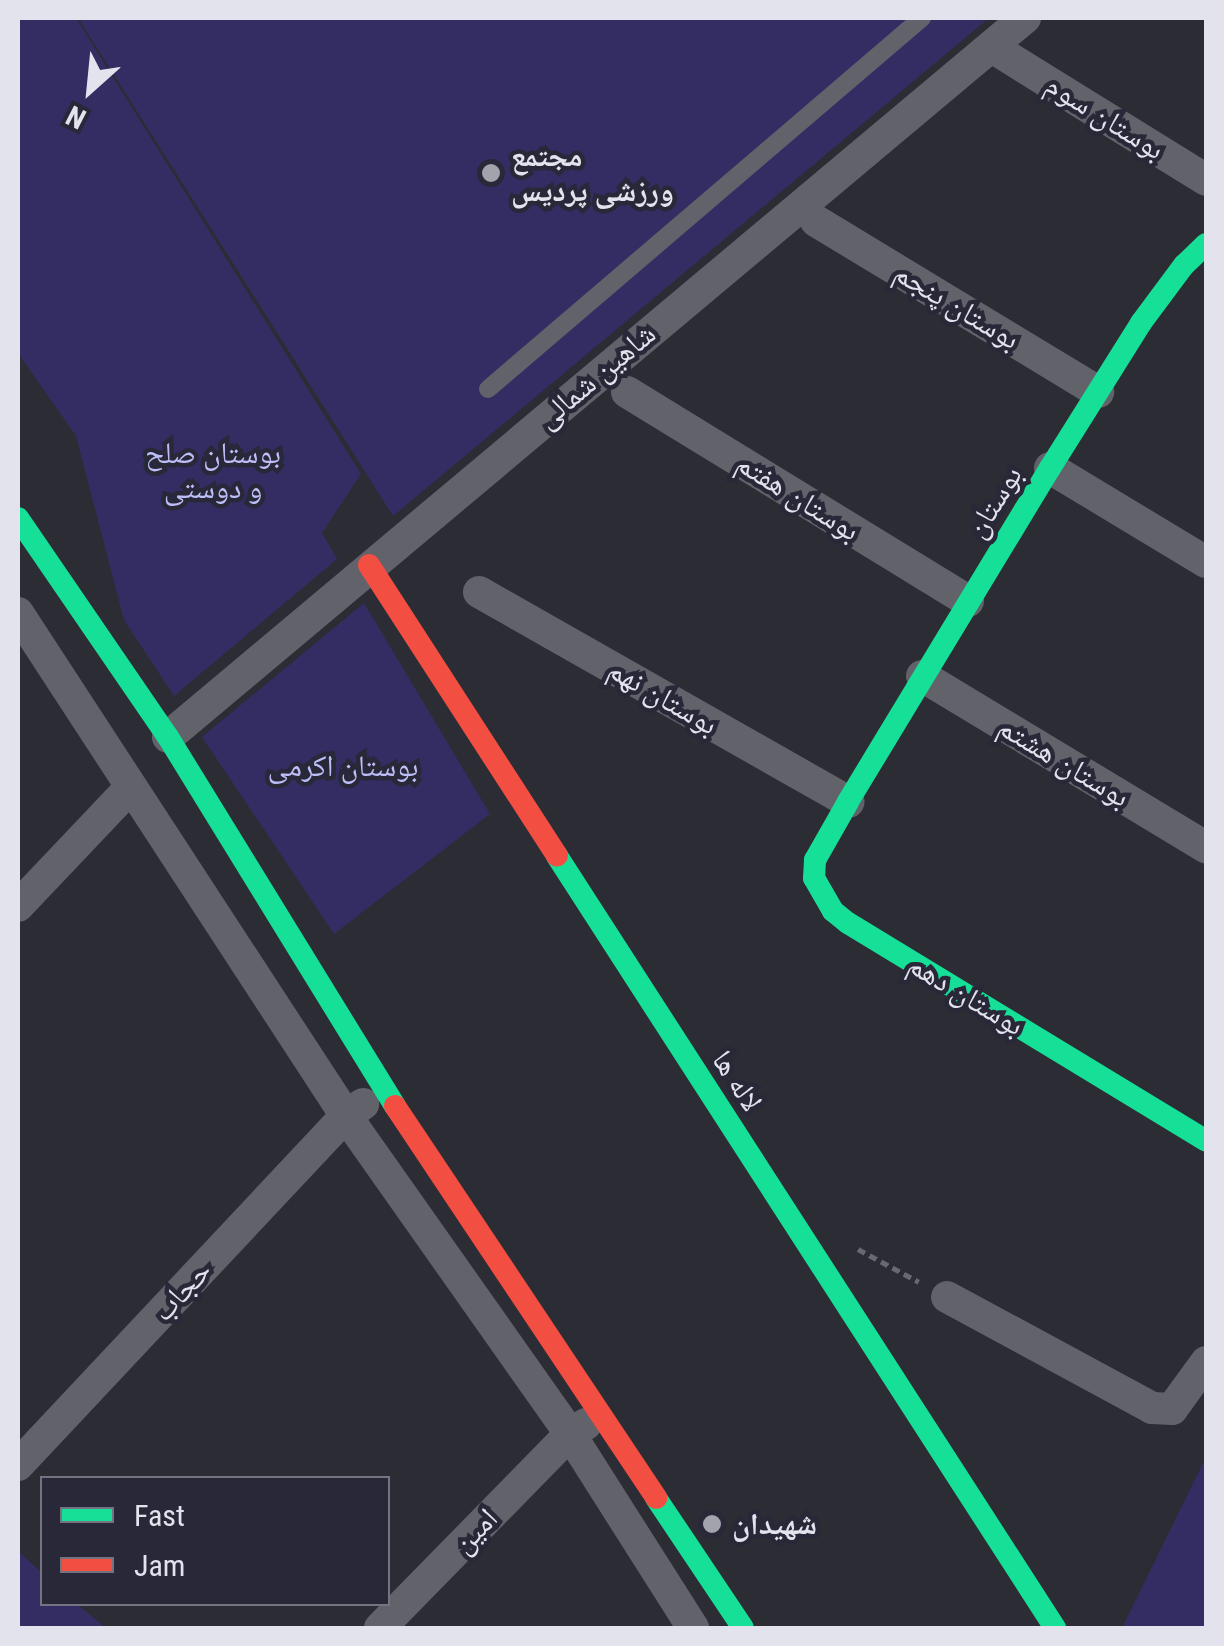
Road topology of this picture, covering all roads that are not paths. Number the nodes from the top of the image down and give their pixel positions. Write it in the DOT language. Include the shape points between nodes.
graph roads {
  1 [pos="922,18"];
  2 [pos="1025,18"];
  3 [pos="1003,54"];
  4 [pos="1206,180"];
  5 [pos="816,221"];
  6 [pos="1199,263"];
  7 [pos="488,389"];
  8 [pos="627,392"];
  9 [pos="1098,392"];
  10 [pos="1050,468"];
  11 [pos="18,518"];
  12 [pos="1206,562"];
  13 [pos="369,566"];
  14 [pos="479,592"];
  15 [pos="968,601"];
  16 [pos="18,613"];
  17 [pos="922,676"];
  18 [pos="168,737"];
  19 [pos="130,788"];
  20 [pos="848,802"];
  21 [pos="1206,847"];
  22 [pos="18,906"];
  23 [pos="384,1090"];
  24 [pos="346,1116"];
  25 [pos="1206,1141"];
  26 [pos="947,1296"];
  27 [pos="1206,1362"];
  28 [pos="603,1413"];
  29 [pos="570,1434"];
  30 [pos="18,1465"];
  31 [pos="380,1628"];
  32 [pos="693,1628"];
  33 [pos="742,1628"];
  34 [pos="1055,1628"];
  1 -- 7 [label="lane"];
  2 -- 13 [label="street, شاهین شمالی"];
  3 -- 4 [label="street, بوستان سوم"];
  5 -- 9 [label="street, بوستان پنجم"];
  6 -- 9 [label="street, بوستان"];
  8 -- 15 [label="street, بوستان هفتم"];
  9 -- 10 [label="street, بوستان"];
  10 -- 12 [label="street"];
  10 -- 15 [label="street, بوستان"];
  11 -- 18 [label="street"];
  13 -- 18 [label="street, شاهین شمالی"];
  13 -- 34 [label="street, لاله ها"];
  14 -- 20 [label="street, بوستان نهم"];
  15 -- 17 [label="street, بوستان"];
  16 -- 19 [label="street"];
  17 -- 20 [label="street, بوستان"];
  17 -- 21 [label="street, بوستان هشتم"];
  18 -- 23 [label="street"];
  19 -- 22 [label="street"];
  19 -- 24 [label="street"];
  20 -- 25 [label="street, بوستان دهم" via="815,860 814,878 833,911"];
  23 -- 24 [label="street, حجاب"];
  23 -- 28 [label="street"];
  24 -- 29 [label="street"];
  24 -- 30 [label="street, حجاب"];
  26 -- 27 [label="street" via="1152,1408 1172,1409"];
  28 -- 29 [label="street, امین"];
  28 -- 33 [label="street"];
  29 -- 31 [label="street, امین"];
  29 -- 32 [label="street"];
}
